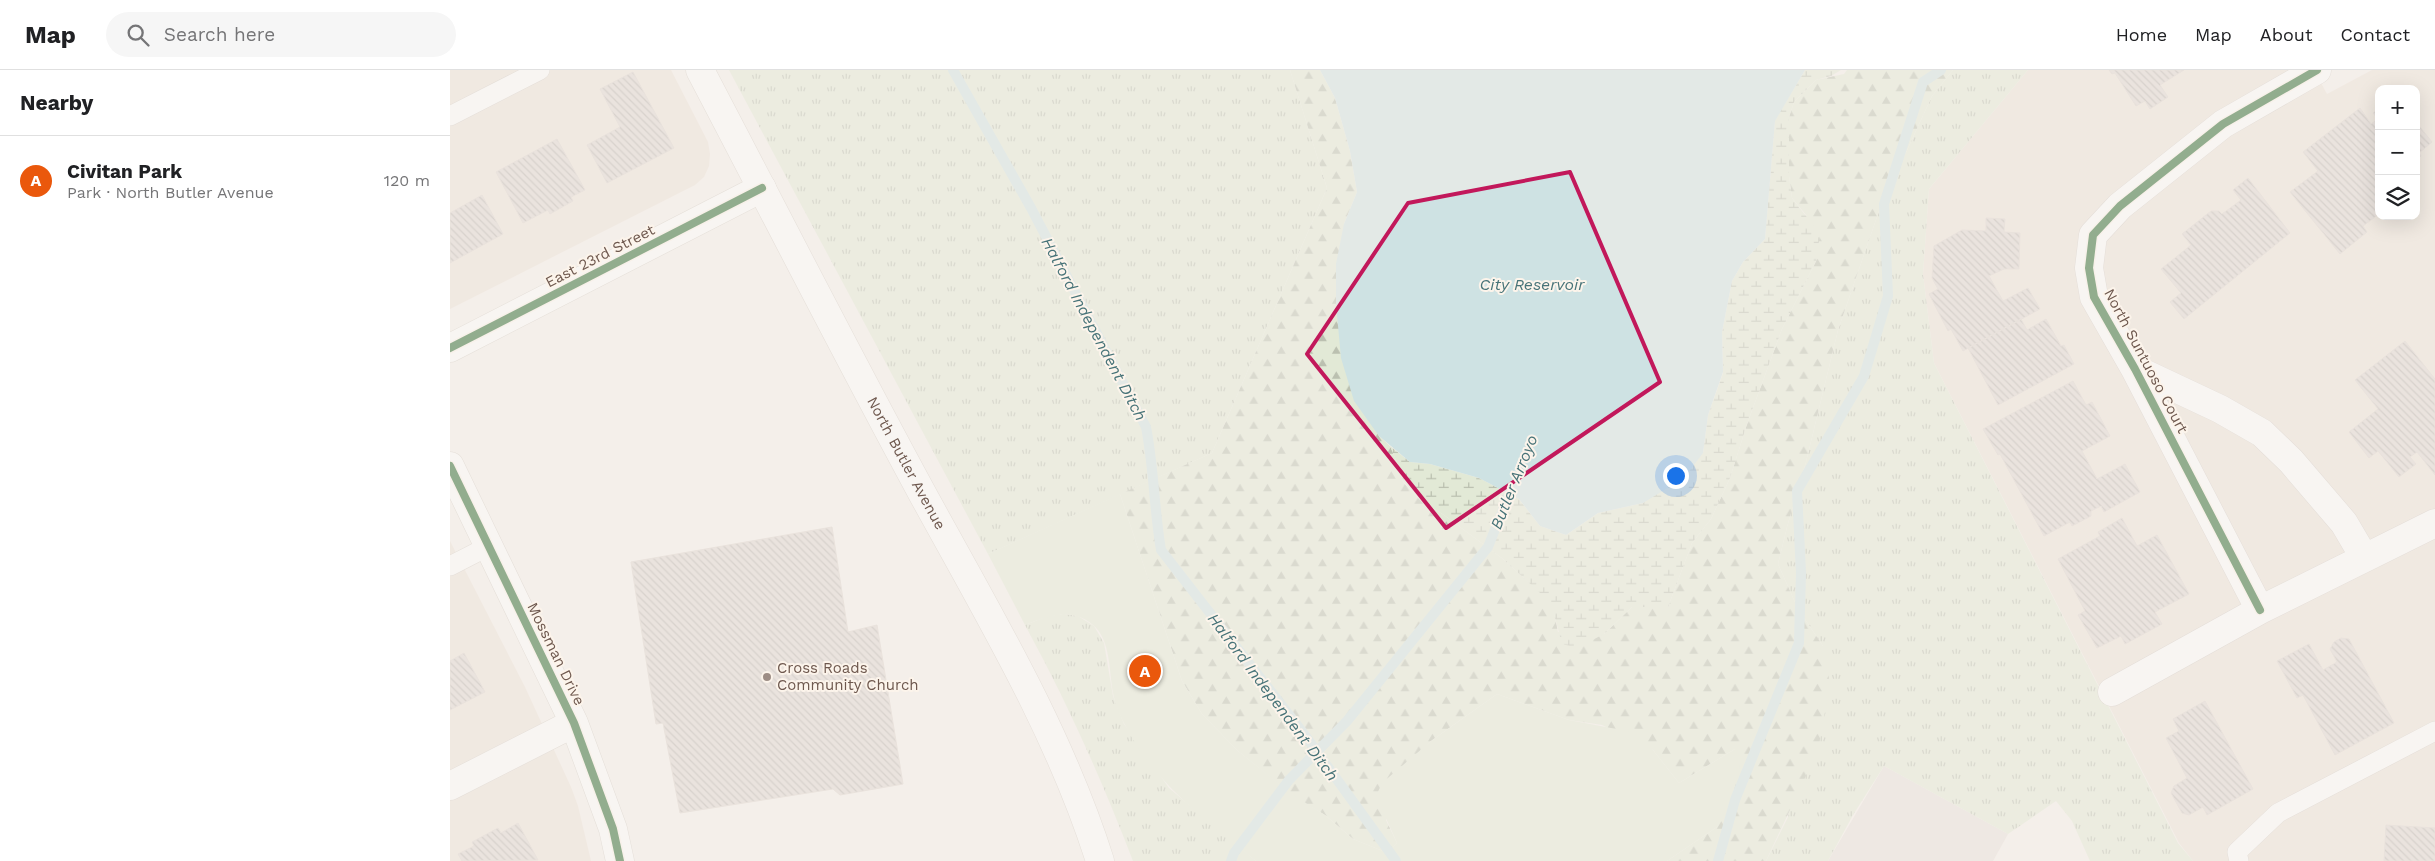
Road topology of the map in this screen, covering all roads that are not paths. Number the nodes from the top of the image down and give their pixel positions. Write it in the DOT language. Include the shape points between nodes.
graph roads {
  1 [pos="540,70"];
  2 [pos="700,70"];
  3 [pos="2317,70"];
  4 [pos="450,116"];
  5 [pos="762,188"];
  6 [pos="450,348"];
  7 [pos="2135,369"];
  8 [pos="450,466"];
  9 [pos="2435,523"];
  10 [pos="489,546"];
  11 [pos="2364,557"];
  12 [pos="450,566"];
  13 [pos="2260,610"];
  14 [pos="2112,692"];
  15 [pos="574,723"];
  16 [pos="2435,731"];
  17 [pos="450,786"];
  18 [pos="620,861"];
  19 [pos="1100,861"];
  20 [pos="2238,861"];
  1 -- 4 [label="lane"];
  2 -- 5 [label="street, North Butler Avenue"];
  3 -- 7 [label="street, North Suntuoso Court" via="2223,124 2120,206 2093,235 2089,268 2094,297"];
  5 -- 6 [label="street, East 23rd Street"];
  5 -- 19 [label="street, North Butler Avenue" via="1027,688 1079,800"];
  7 -- 11 [label="street" via="2262,432 2344,523"];
  7 -- 13 [label="street, North Suntuoso Court"];
  8 -- 10 [label="street, Mossman Drive"];
  9 -- 11 [label="street"];
  10 -- 12 [label="lane"];
  10 -- 15 [label="street, Mossman Drive"];
  11 -- 13 [label="street"];
  13 -- 14 [label="street"];
  15 -- 17 [label="street"];
  15 -- 18 [label="street, Mossman Drive" via="613,829"];
  16 -- 20 [label="lane" via="2278,813 2237,852"];
}
